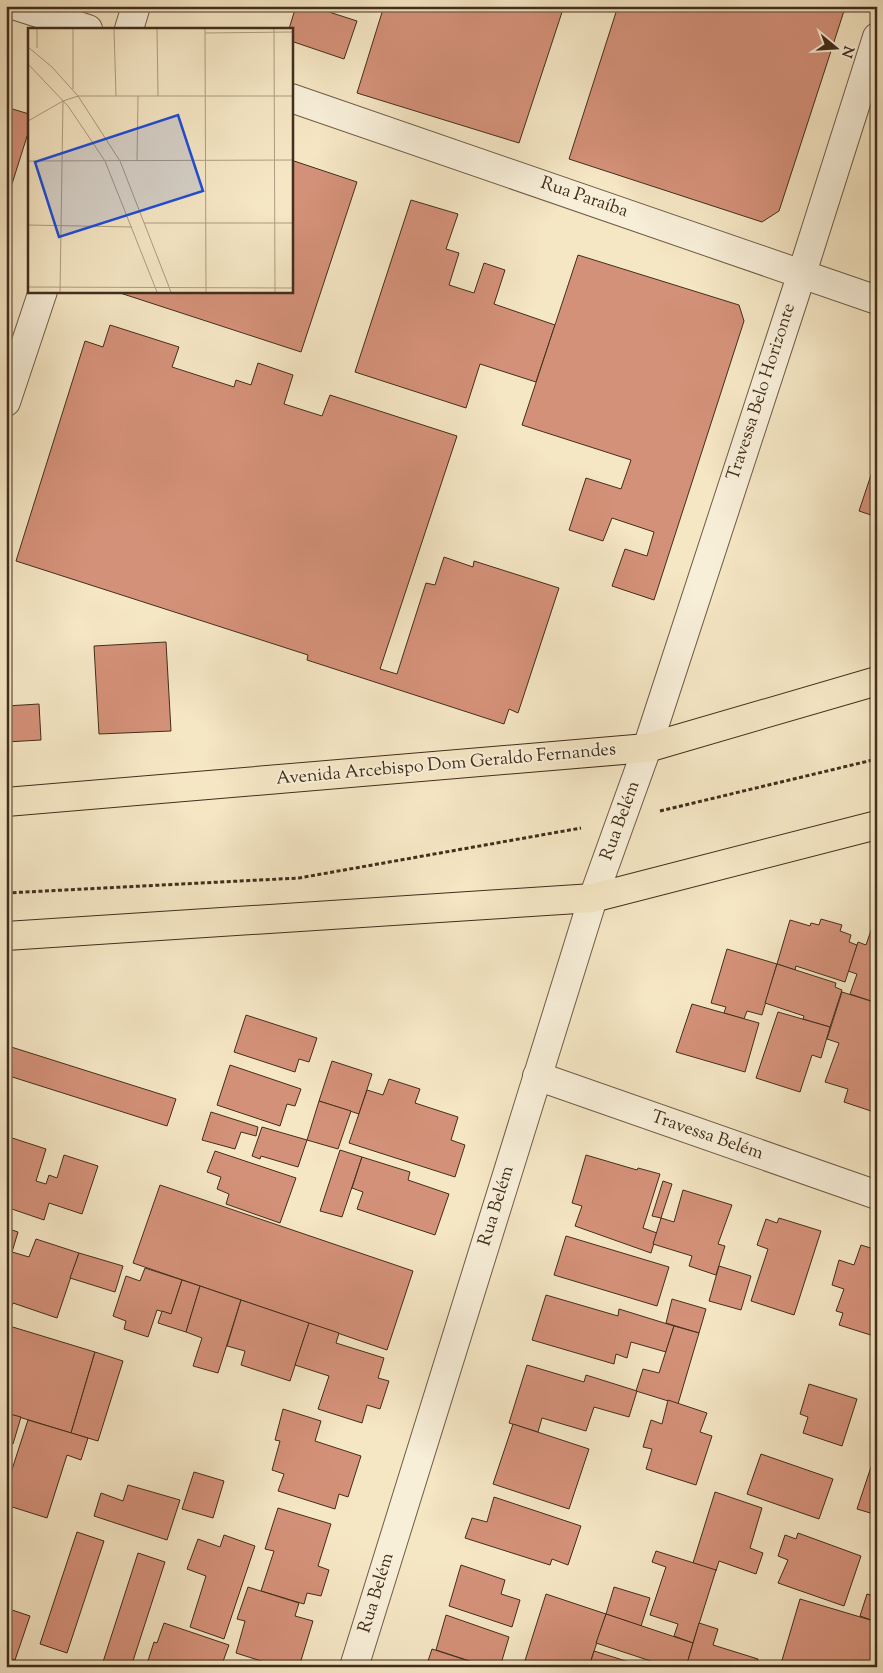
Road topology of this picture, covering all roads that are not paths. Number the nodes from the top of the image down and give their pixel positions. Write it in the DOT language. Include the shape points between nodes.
graph roads {
  1 [pos="16,6"];
  2 [pos="136,6"];
  3 [pos="85,28"];
  4 [pos="129,28"];
  5 [pos="877,37"];
  6 [pos="292,98"];
  7 [pos="802,273"];
  8 [pos="43,292"];
  9 [pos="877,300"];
  10 [pos="6,402"];
  11 [pos="877,681"];
  12 [pos="647,748"];
  13 [pos="6,802"];
  14 [pos="877,826"];
  15 [pos="593,898"];
  16 [pos="6,936"];
  17 [pos="537,1076"];
  18 [pos="877,1195"];
  19 [pos="354,1667"];
  1 -- 3 [label="street"];
  2 -- 4 [label="street"];
  5 -- 7 [label="street, Travessa Belo Horizonte"];
  6 -- 7 [label="street, Rua Paraíba"];
  7 -- 9 [label="street, Rua Paraíba"];
  7 -- 12 [label="street, Travessa Belo Horizonte"];
  8 -- 10 [label="street"];
  11 -- 12 [label="main road, Avenida Arcebispo Dom Geraldo Fernandes"];
  12 -- 13 [label="main road, Avenida Arcebispo Dom Geraldo Fernandes"];
  12 -- 15 [label="street, Rua Belém"];
  14 -- 15 [label="main road"];
  15 -- 16 [label="main road"];
  15 -- 17 [label="street, Rua Belém"];
  17 -- 18 [label="street, Travessa Belém"];
  17 -- 19 [label="street, Rua Belém"];
}
